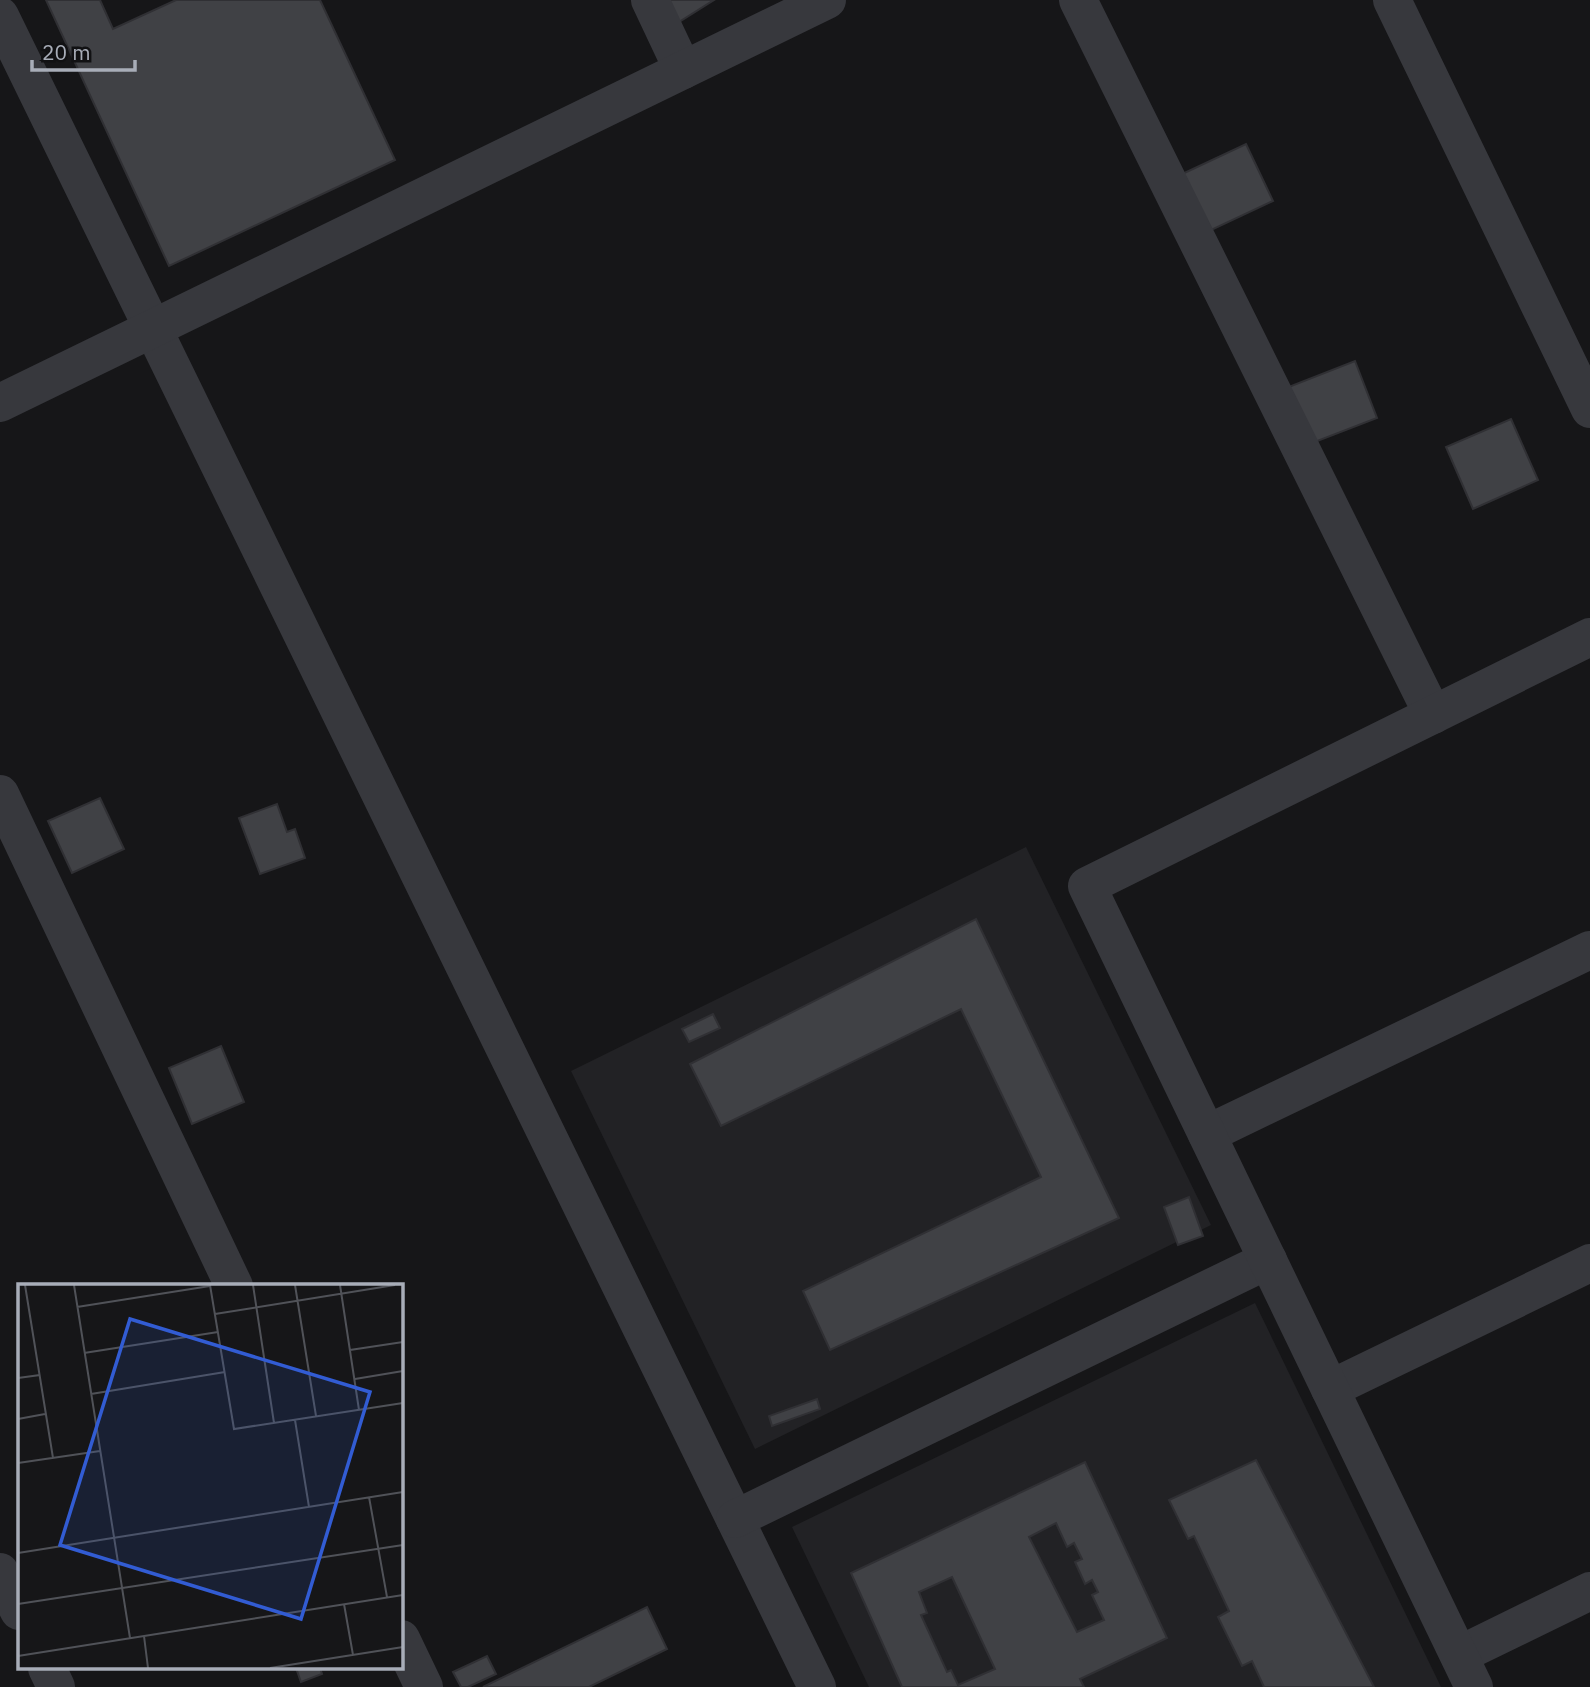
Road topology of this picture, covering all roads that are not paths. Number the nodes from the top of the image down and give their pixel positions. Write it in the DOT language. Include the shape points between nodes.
graph roads {
  1 [pos="650,0"];
  2 [pos="827,0"];
  3 [pos="1078,0"];
  4 [pos="1392,0"];
  5 [pos="0,16"];
  6 [pos="683,70"];
  7 [pos="153,329"];
  8 [pos="0,404"];
  9 [pos="1590,409"];
  10 [pos="1590,637"];
  11 [pos="1433,715"];
  12 [pos="0,794"];
  13 [pos="1590,950"];
  14 [pos="1207,1134"];
  15 [pos="1268,1260"];
  16 [pos="1590,1263"];
  17 [pos="232,1284"];
  18 [pos="1330,1389"];
  19 [pos="734,1519"];
  20 [pos="0,1572"];
  21 [pos="1590,1591"];
  22 [pos="18,1609"];
  23 [pos="402,1641"];
  24 [pos="48,1670"];
  25 [pos="1467,1671"];
  26 [pos="56,1687"];
  27 [pos="424,1687"];
  28 [pos="817,1687"];
  1 -- 6 [label="street"];
  2 -- 6 [label="street"];
  3 -- 11 [label="street"];
  4 -- 9 [label="street"];
  5 -- 7 [label="street"];
  6 -- 7 [label="street"];
  7 -- 8 [label="street"];
  7 -- 19 [label="street"];
  10 -- 11 [label="street"];
  11 -- 14 [label="street" via="1087,886"];
  12 -- 17 [label="street"];
  13 -- 14 [label="street"];
  14 -- 15 [label="street"];
  15 -- 18 [label="street"];
  15 -- 19 [label="street"];
  16 -- 18 [label="street"];
  18 -- 25 [label="street"];
  19 -- 28 [label="street"];
  20 -- 22 [label="street"];
  21 -- 25 [label="street"];
  23 -- 27 [label="street"];
  24 -- 26 [label="street"];
}
